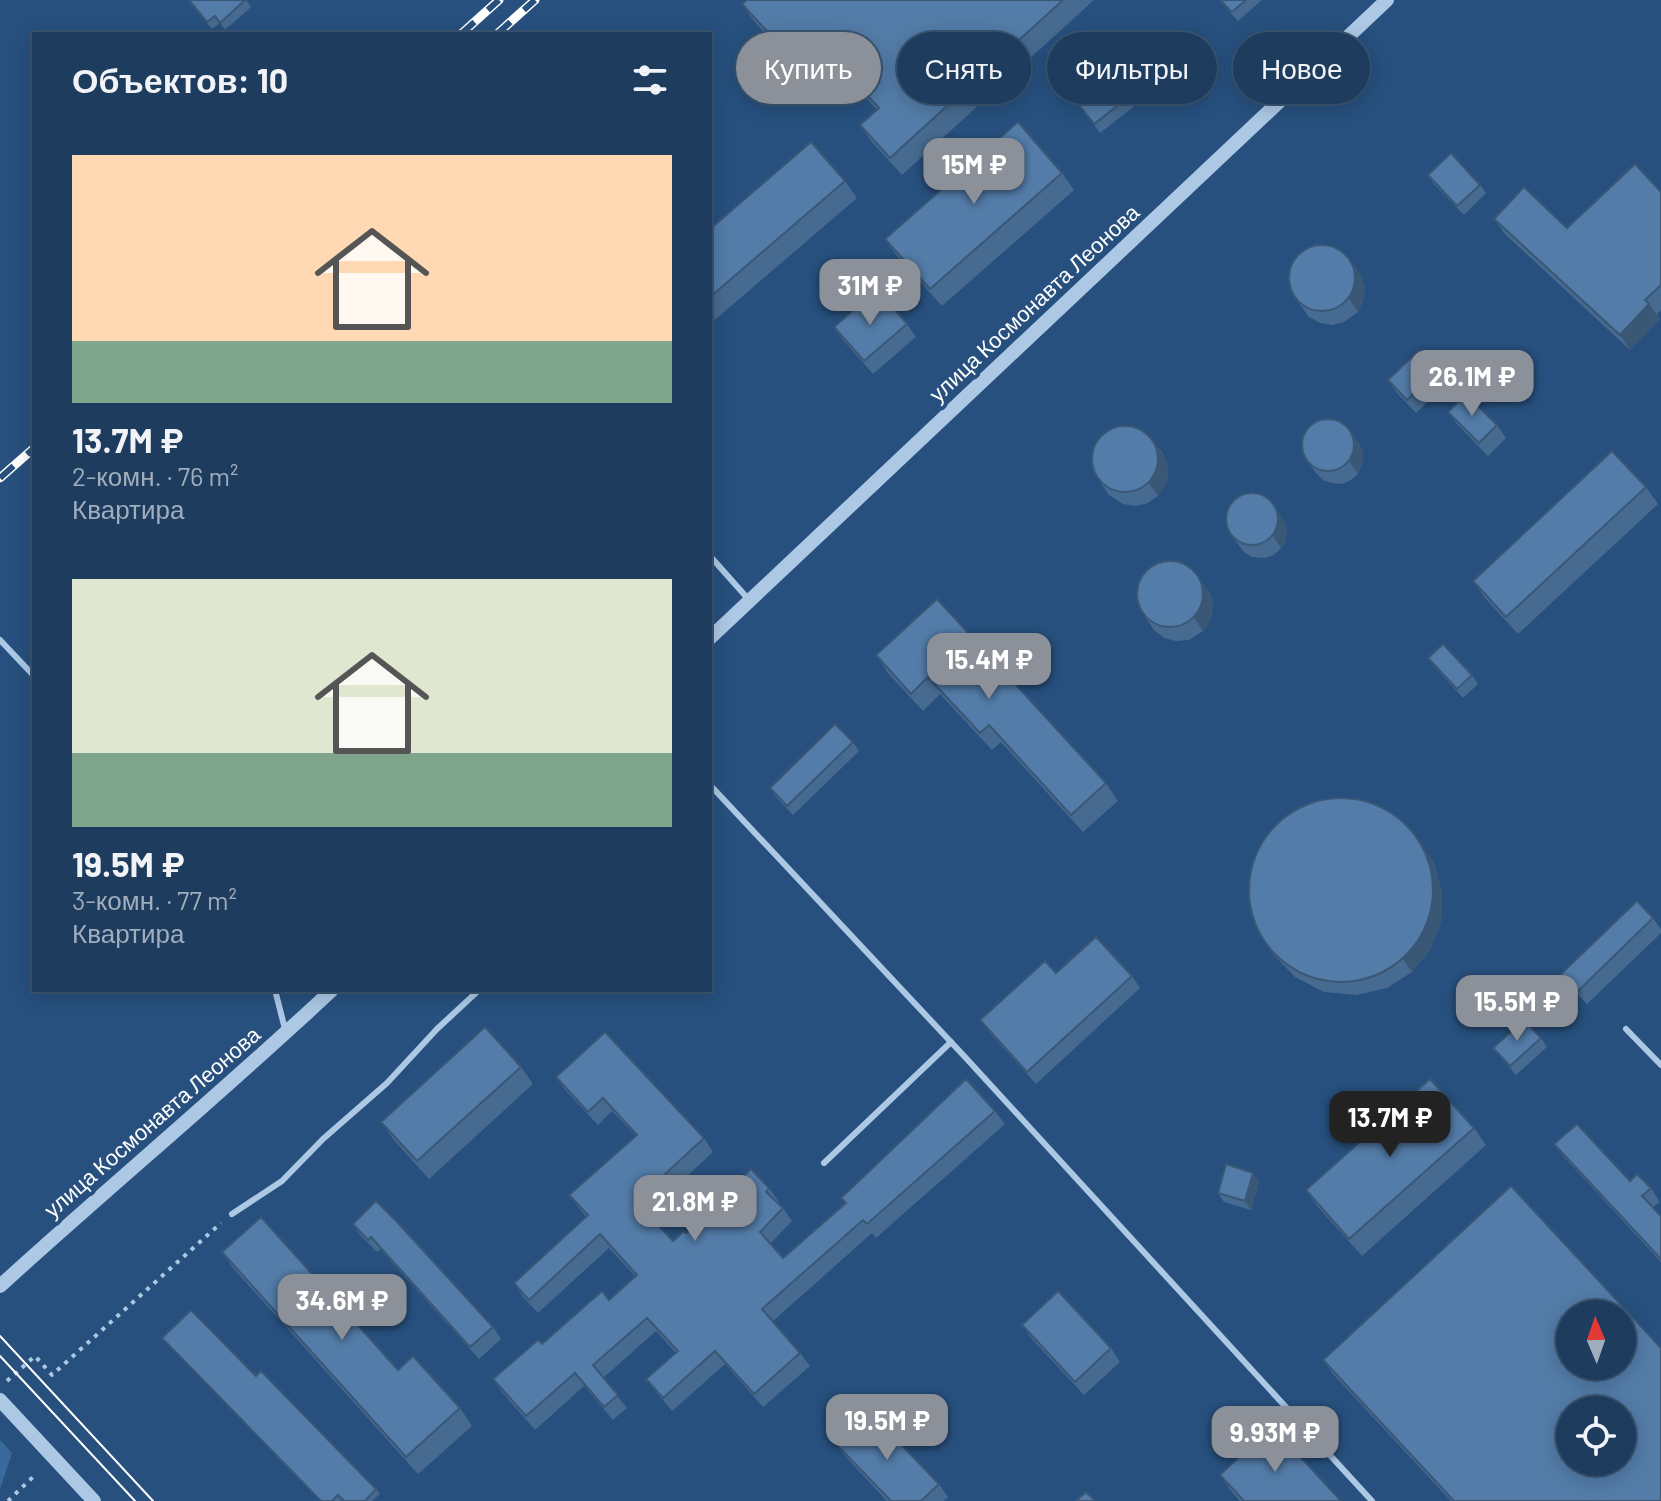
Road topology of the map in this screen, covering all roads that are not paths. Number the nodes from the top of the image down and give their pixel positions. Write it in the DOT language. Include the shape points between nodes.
graph roads {
  1 [pos="1387,0"];
  2 [pos="712,558"];
  3 [pos="750,601"];
  4 [pos="712,636"];
  5 [pos="0,640"];
  6 [pos="32,674"];
  7 [pos="712,787"];
  8 [pos="276,992"];
  9 [pos="330,992"];
  10 [pos="477,992"];
  11 [pos="1626,1029"];
  12 [pos="286,1034"];
  13 [pos="951,1042"];
  14 [pos="1661,1065"];
  15 [pos="824,1163"];
  16 [pos="232,1214"];
  17 [pos="0,1286"];
  18 [pos="0,1400"];
  19 [pos="94,1501"];
  20 [pos="1372,1501"];
  1 -- 3 [label="street, улица Космонавта Леонова"];
  2 -- 3 [label="lane"];
  3 -- 4 [label="street, улица Космонавта Леонова"];
  5 -- 6 [label="lane"];
  7 -- 13 [label="lane"];
  8 -- 12 [label="lane"];
  9 -- 12 [label="street, улица Космонавта Леонова"];
  10 -- 16 [label="lane" via="282,1181"];
  11 -- 14 [label="lane"];
  12 -- 17 [label="street, улица Космонавта Леонова"];
  13 -- 15 [label="lane"];
  13 -- 20 [label="lane"];
  18 -- 19 [label="street"];
}
